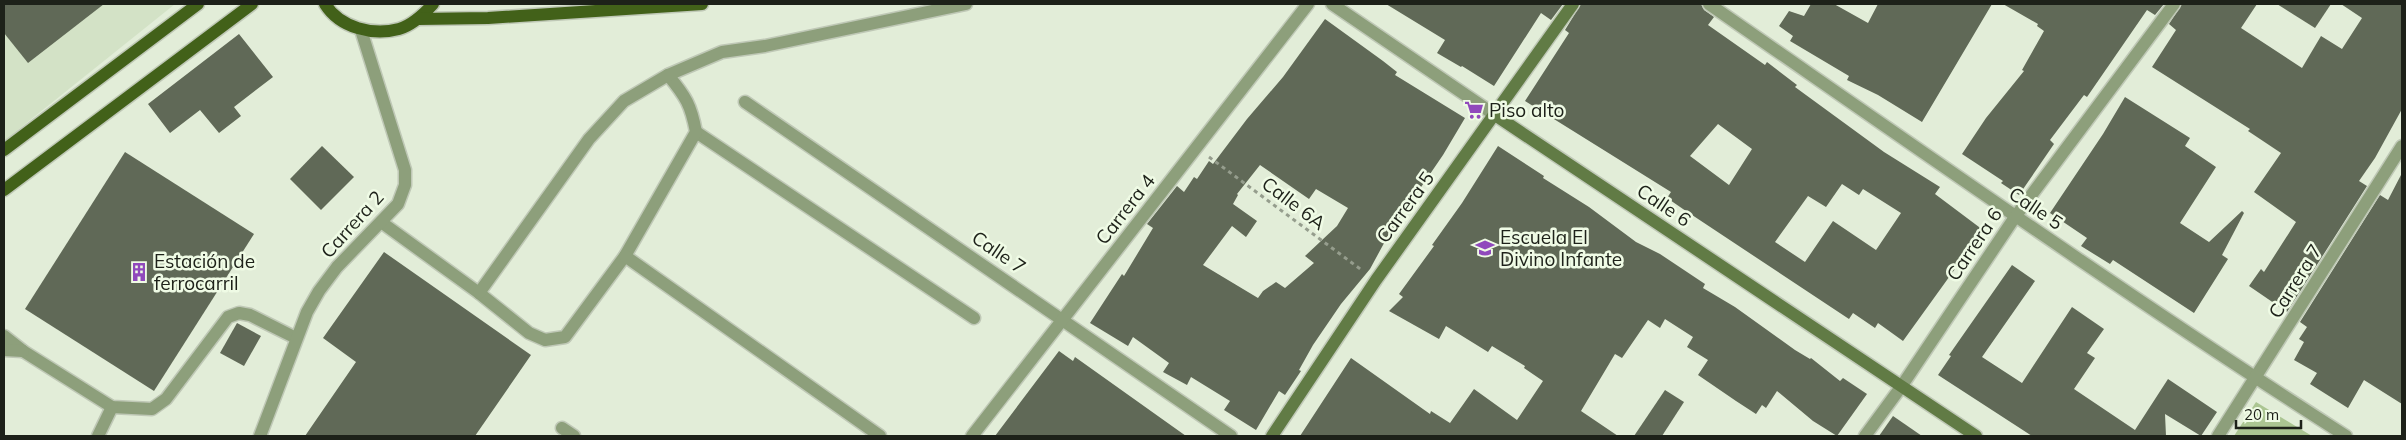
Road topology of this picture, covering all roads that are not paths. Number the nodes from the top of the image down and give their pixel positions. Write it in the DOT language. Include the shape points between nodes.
graph roads {
  1 [pos="198,4"];
  2 [pos="252,4"];
  3 [pos="325,4"];
  4 [pos="433,4"];
  5 [pos="613,4"];
  6 [pos="702,4"];
  7 [pos="966,4"];
  8 [pos="1308,4"];
  9 [pos="1332,4"];
  10 [pos="1572,4"];
  11 [pos="1709,4"];
  12 [pos="2174,4"];
  13 [pos="628,7"];
  14 [pos="418,19"];
  15 [pos="361,30"];
  16 [pos="668,75"];
  17 [pos="745,102"];
  18 [pos="1495,115"];
  19 [pos="696,132"];
  20 [pos="2402,146"];
  21 [pos="4,150"];
  22 [pos="4,190"];
  23 [pos="2015,217"];
  24 [pos="381,222"];
  25 [pos="625,256"];
  26 [pos="479,292"];
  27 [pos="974,318"];
  28 [pos="1063,319"];
  29 [pos="4,336"];
  30 [pos="296,338"];
  31 [pos="4,350"];
  32 [pos="22,351"];
  33 [pos="2256,378"];
  34 [pos="1901,387"];
  35 [pos="112,408"];
  36 [pos="562,428"];
  37 [pos="98,436"];
  38 [pos="260,436"];
  39 [pos="574,436"];
  40 [pos="880,436"];
  41 [pos="972,436"];
  42 [pos="1231,436"];
  43 [pos="1272,436"];
  44 [pos="1865,436"];
  45 [pos="1976,436"];
  46 [pos="2218,436"];
  47 [pos="2346,436"];
  1 -- 21 [label="main road"];
  2 -- 22 [label="main road"];
  3 -- 15 [label="main road" via="343,21"];
  4 -- 14 [label="main road"];
  5 -- 13 [label="main road"];
  6 -- 13 [label="main road"];
  7 -- 16 [label="street" via="722,52"];
  8 -- 28 [label="street, Carrera 4"];
  9 -- 18 [label="street, Calle 6"];
  10 -- 18 [label="street, Carrera 5"];
  11 -- 23 [label="street, Calle 5"];
  12 -- 23 [label="street, Carrera 6"];
  13 -- 14 [label="main road" via="488,18"];
  14 -- 15 [label="main road" via="400,29 381,32"];
  15 -- 24 [label="street, Carrera 2" via="405,170 405,185 398,204"];
  16 -- 19 [label="street" via="686,97"];
  16 -- 26 [label="street" via="624,101 589,139"];
  17 -- 28 [label="street, Calle 7"];
  18 -- 34 [label="street, Calle 6"];
  18 -- 43 [label="street, Carrera 5" via="1376,280"];
  19 -- 25 [label="street"];
  19 -- 27 [label="street"];
  20 -- 33 [label="street, Carrera 7"];
  23 -- 33 [label="street, Calle 5"];
  23 -- 34 [label="street, Carrera 6"];
  24 -- 26 [label="street"];
  24 -- 30 [label="street, Carrera 2" via="337,267 319,291"];
  25 -- 26 [label="street" via="565,338 545,340 529,332"];
  25 -- 40 [label="street"];
  28 -- 41 [label="street, Carrera 4"];
  28 -- 42 [label="street, Calle 7"];
  29 -- 32 [label="street"];
  30 -- 35 [label="street" via="250,315 239,313 221,324 166,400 152,409"];
  30 -- 38 [label="street, Carrera 2"];
  31 -- 32 [label="street"];
  32 -- 35 [label="street"];
  33 -- 46 [label="street, Carrera 7"];
  33 -- 47 [label="street, Calle 5"];
  34 -- 44 [label="street, Carrera 6"];
  34 -- 45 [label="street, Calle 6"];
  35 -- 37 [label="street"];
  36 -- 39 [label="street"];
}
